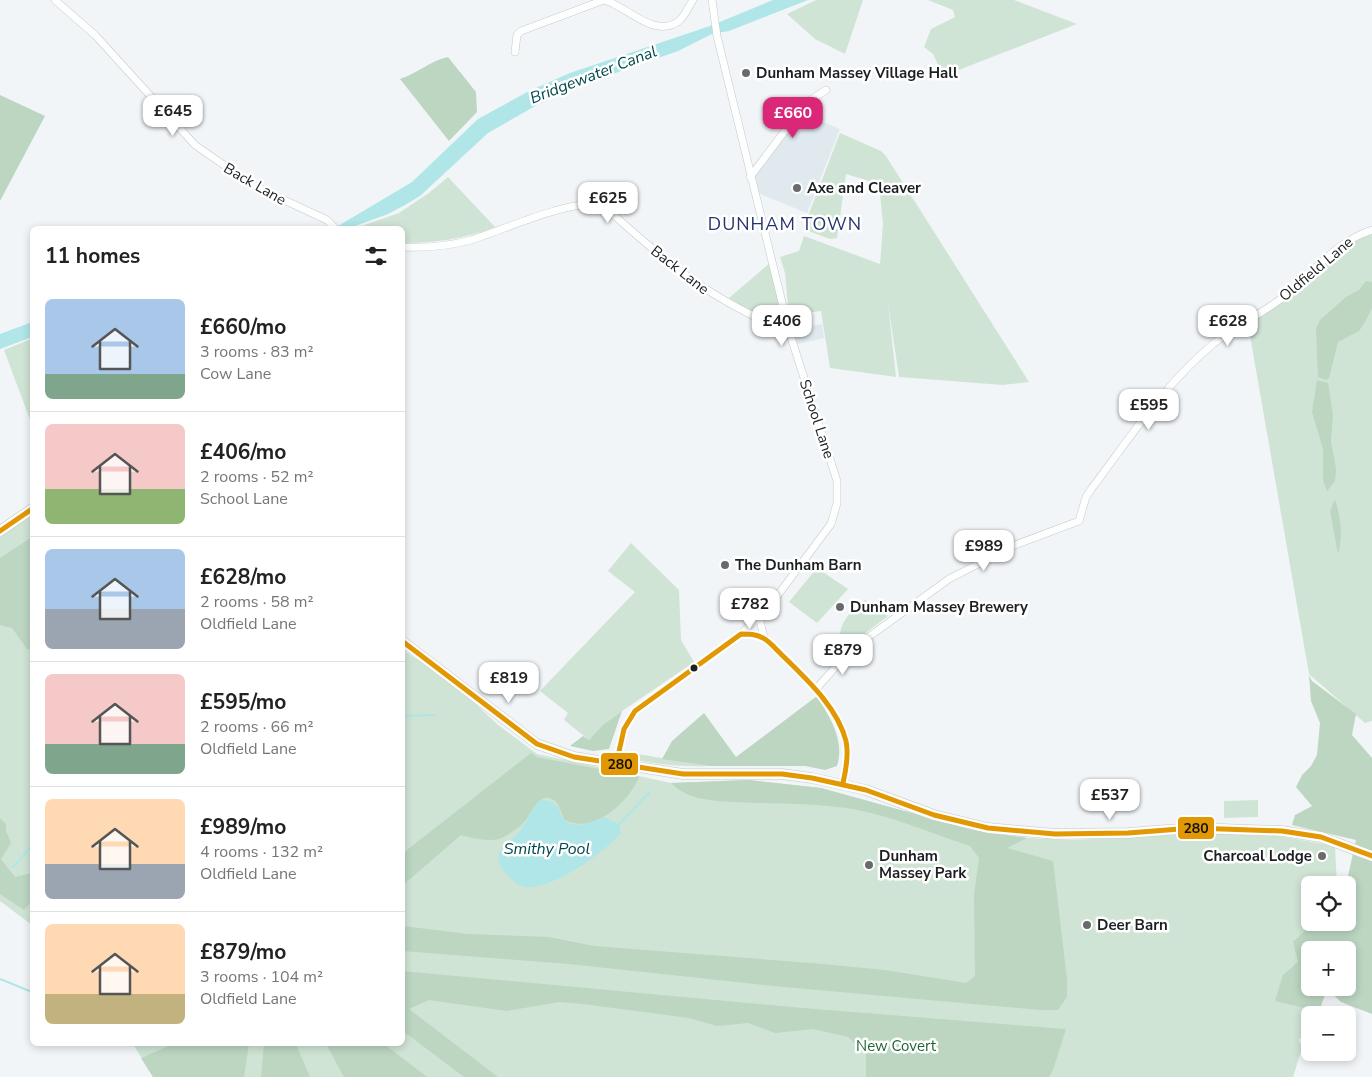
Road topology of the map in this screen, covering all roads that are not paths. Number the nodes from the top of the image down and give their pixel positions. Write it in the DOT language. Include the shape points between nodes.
graph roads {
  1 [pos="55,0"];
  2 [pos="693,0"];
  3 [pos="712,0"];
  4 [pos="515,52"];
  5 [pos="826,90"];
  6 [pos="750,177"];
  7 [pos="333,226"];
  8 [pos="1372,230"];
  9 [pos="405,247"];
  10 [pos="789,331"];
  11 [pos="30,509"];
  12 [pos="0,531"];
  13 [pos="760,616"];
  14 [pos="741,634"];
  15 [pos="764,638"];
  16 [pos="405,643"];
  17 [pos="816,690"];
  18 [pos="616,765"];
  19 [pos="843,783"];
  20 [pos="1372,856"];
  1 -- 7 [label="street, Back Lane" via="95,35 195,145 254,186"];
  2 -- 4 [label="street" via="680,20 664,25 645,23 604,0 520,31"];
  3 -- 6 [label="street, School Lane" via="717,36"];
  5 -- 6 [label="street" via="806,103"];
  6 -- 10 [label="street, School Lane"];
  8 -- 17 [label="street, Oldfield Lane" via="1336,247 1282,298 1214,343 1174,380 1092,488 1079,521 1007,549 949,579 847,654"];
  9 -- 10 [label="street, Back Lane" via="461,243 566,208 592,205 606,209 694,283 753,316"];
  10 -- 13 [label="street, School Lane" via="837,481 837,503 825,534"];
  11 -- 12 [label="main road"];
  13 -- 14 [label="street, School Lane"];
  13 -- 15 [label="street"];
  14 -- 15 [label="street"];
  14 -- 18 [label="street, School Lane" via="635,711 624,729"];
  15 -- 17 [label="street"];
  16 -- 18 [label="main road" via="537,744 574,757"];
  17 -- 19 [label="street" via="846,740 848,757"];
  18 -- 19 [label="main road" via="683,774 782,774"];
  19 -- 20 [label="main road" via="934,815 988,828 1065,834 1193,828 1282,831 1321,837"];
}
